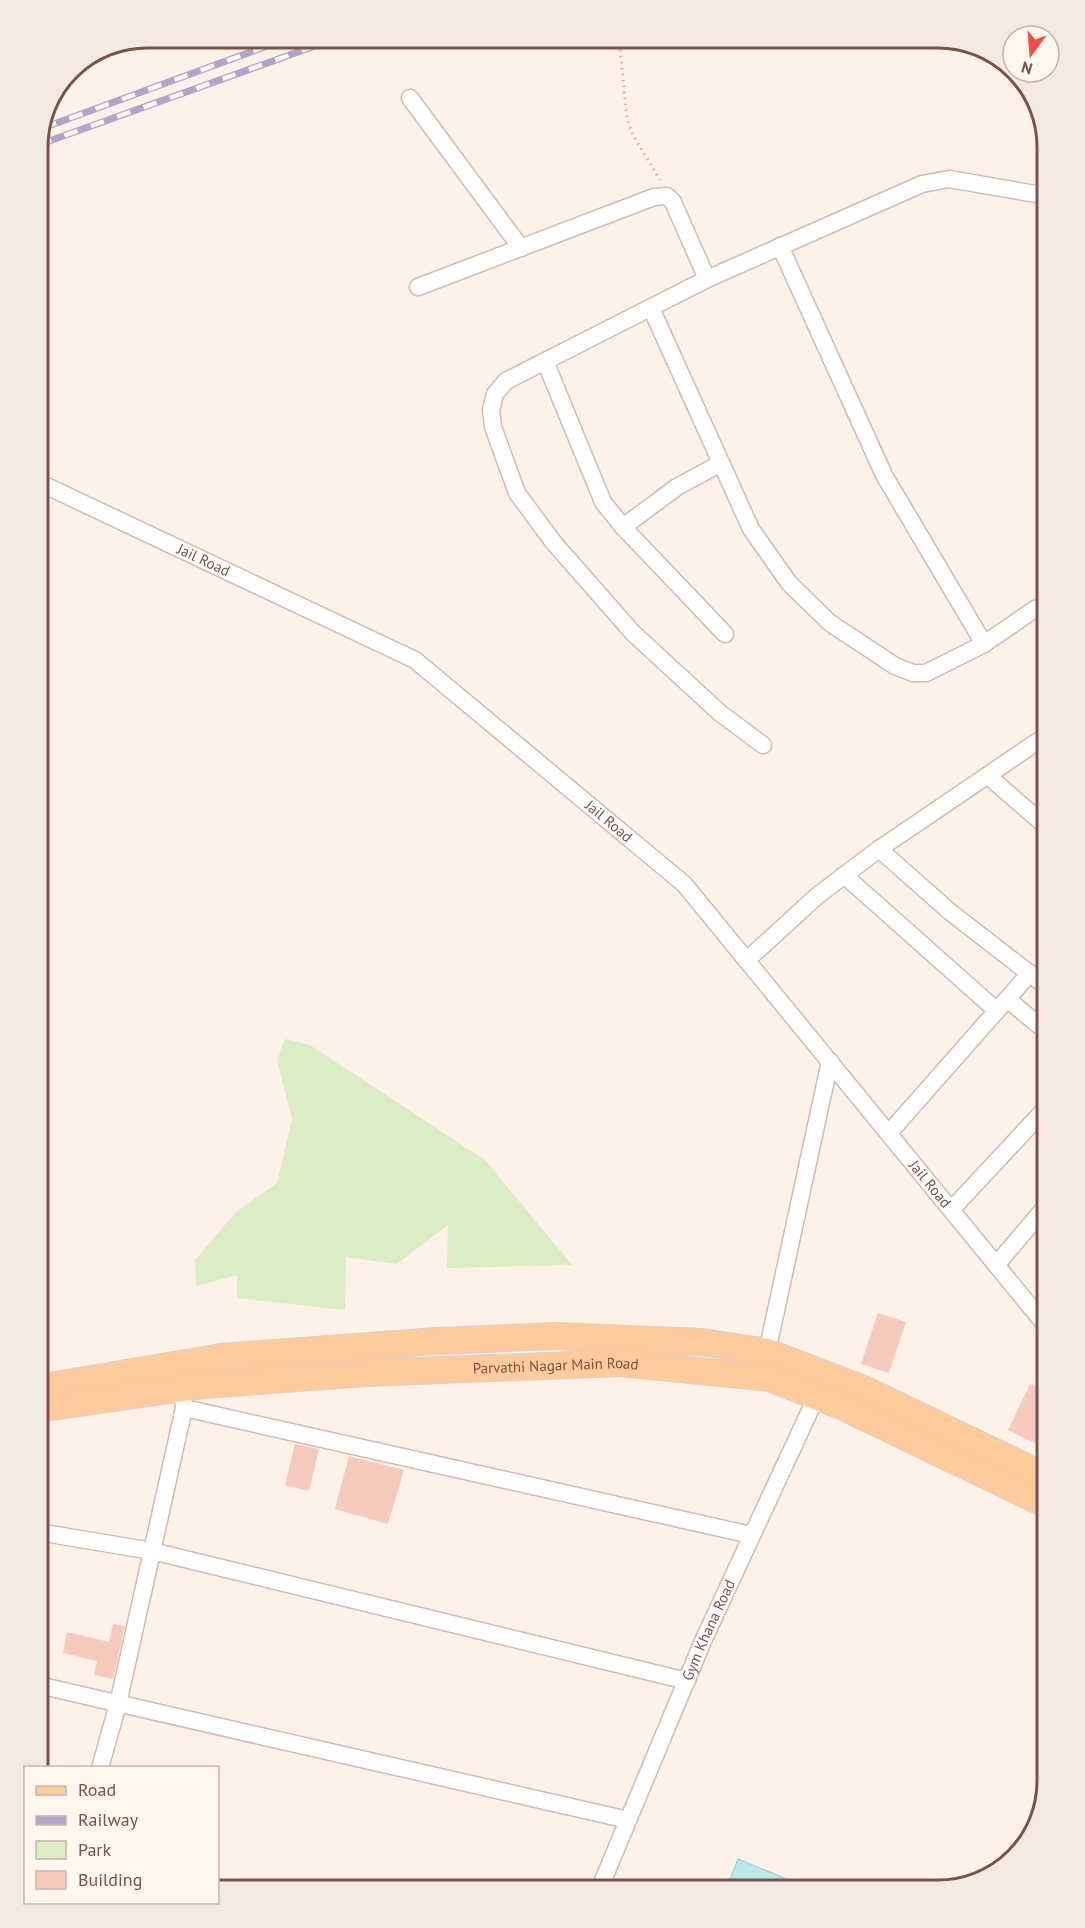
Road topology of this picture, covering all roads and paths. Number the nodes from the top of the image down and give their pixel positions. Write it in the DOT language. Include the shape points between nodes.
graph roads {
  1 [pos="621,48"];
  2 [pos="410,98"];
  3 [pos="1037,194"];
  4 [pos="667,196"];
  5 [pos="780,246"];
  6 [pos="521,248"];
  7 [pos="707,279"];
  8 [pos="418,287"];
  9 [pos="651,308"];
  10 [pos="545,361"];
  11 [pos="721,463"];
  12 [pos="48,487"];
  13 [pos="622,528"];
  14 [pos="1037,608"];
  15 [pos="725,634"];
  16 [pos="984,644"];
  17 [pos="1037,742"];
  18 [pos="762,746"];
  19 [pos="988,776"];
  20 [pos="1037,818"];
  21 [pos="879,849"];
  22 [pos="844,875"];
  23 [pos="747,960"];
  24 [pos="1030,973"];
  25 [pos="1037,979"];
  26 [pos="1002,1005"];
  27 [pos="1037,1026"];
  28 [pos="831,1061"];
  29 [pos="1037,1118"];
  30 [pos="889,1133"];
  31 [pos="952,1209"];
  32 [pos="1037,1218"];
  33 [pos="997,1264"];
  34 [pos="1037,1314"];
  35 [pos="767,1352"];
  36 [pos="192,1362"];
  37 [pos="48,1386"];
  38 [pos="821,1386"];
  39 [pos="183,1398"];
  40 [pos="48,1408"];
  41 [pos="1037,1472"];
  42 [pos="1037,1500"];
  43 [pos="48,1534"];
  44 [pos="752,1535"];
  45 [pos="152,1551"];
  46 [pos="687,1681"];
  47 [pos="48,1687"];
  48 [pos="118,1704"];
  49 [pos="100,1766"];
  50 [pos="628,1820"];
  51 [pos="603,1880"];
  1 -- 4 [label="path" via="627,119"];
  2 -- 6 [label="street"];
  3 -- 5 [label="street" via="949,179 922,184"];
  4 -- 6 [label="street" via="654,197"];
  4 -- 7 [label="street"];
  5 -- 7 [label="street"];
  5 -- 16 [label="street" via="884,475"];
  6 -- 8 [label="street"];
  7 -- 9 [label="street"];
  9 -- 10 [label="street"];
  9 -- 11 [label="street"];
  10 -- 13 [label="street" via="603,502"];
  10 -- 18 [label="street" via="506,381 495,394 491,410 493,427 517,493 554,543 633,633"];
  11 -- 13 [label="street" via="677,487"];
  11 -- 16 [label="street" via="751,529 789,583 830,623 879,657 913,673 927,673"];
  12 -- 23 [label="street, Jail Road" via="416,660 684,884"];
  13 -- 15 [label="street"];
  14 -- 16 [label="street"];
  17 -- 19 [label="street"];
  19 -- 20 [label="street"];
  19 -- 21 [label="street"];
  21 -- 22 [label="street"];
  21 -- 24 [label="street" via="949,911"];
  22 -- 23 [label="street"];
  22 -- 26 [label="street"];
  23 -- 28 [label="street, Jail Road"];
  24 -- 25 [label="street"];
  24 -- 26 [label="street"];
  26 -- 27 [label="street"];
  26 -- 30 [label="street"];
  28 -- 30 [label="street, Jail Road"];
  28 -- 35 [label="street"];
  29 -- 31 [label="street"];
  30 -- 31 [label="street, Jail Road"];
  31 -- 33 [label="street, Jail Road"];
  32 -- 33 [label="street"];
  33 -- 34 [label="street, Jail Road"];
  35 -- 36 [label="main road, Parvathi Nagar Main Road" via="702,1342 555,1336 425,1342"];
  35 -- 38 [label="main road, Parvathi Nagar Main Road"];
  36 -- 37 [label="main road, Parvathi Nagar Main Road"];
  36 -- 39 [label="street"];
  38 -- 39 [label="main road, Parvathi Nagar Main Road" via="621,1363 366,1373"];
  38 -- 41 [label="main road, Parvathi Nagar Main Road" via="864,1389"];
  38 -- 42 [label="main road, Parvathi Nagar Main Road"];
  38 -- 44 [label="street, Gym Khana Road"];
  39 -- 40 [label="main road, Parvathi Nagar Main Road"];
  39 -- 44 [label="street"];
  39 -- 45 [label="street"];
  43 -- 45 [label="street"];
  44 -- 46 [label="street, Gym Khana Road"];
  45 -- 46 [label="street"];
  45 -- 48 [label="street"];
  46 -- 50 [label="street, Gym Khana Road"];
  47 -- 48 [label="street"];
  48 -- 49 [label="street"];
  48 -- 50 [label="street"];
  50 -- 51 [label="street, Gym Khana Road"];
}
